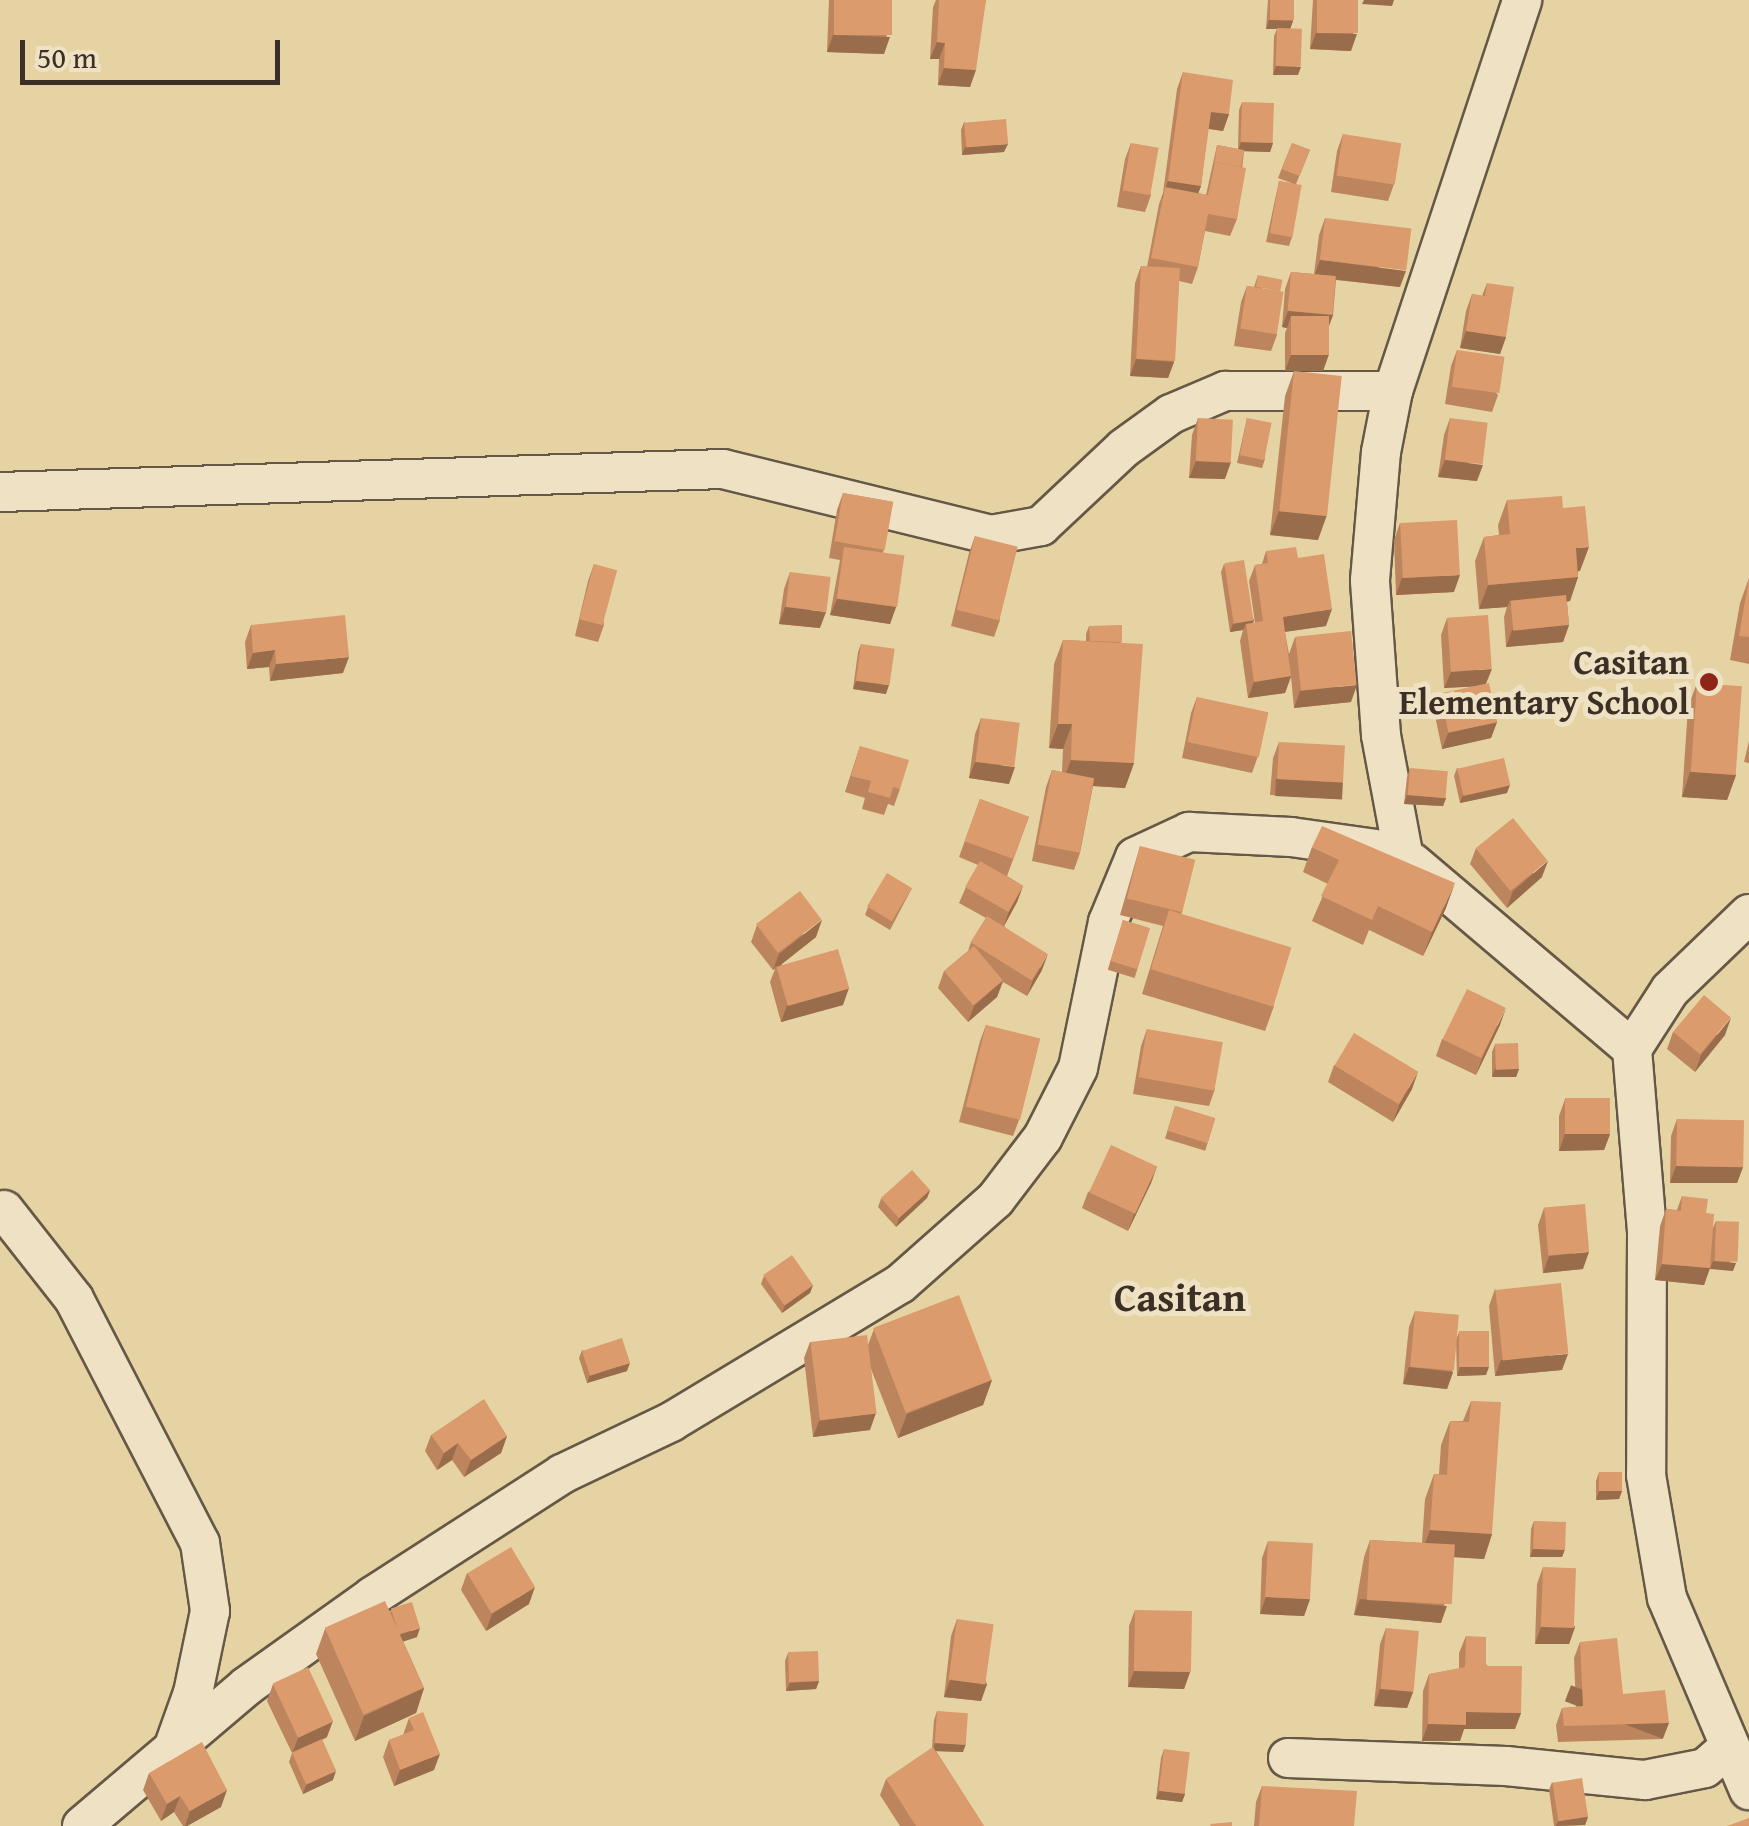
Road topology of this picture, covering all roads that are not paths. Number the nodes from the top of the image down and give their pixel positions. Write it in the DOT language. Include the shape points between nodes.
graph roads {
  1 [pos="1522,0"];
  2 [pos="1392,391"];
  3 [pos="0,492"];
  4 [pos="1402,853"];
  5 [pos="1749,914"];
  6 [pos="1632,1049"];
  7 [pos="4,1210"];
  8 [pos="1728,1748"];
  9 [pos="172,1750"];
  10 [pos="1288,1758"];
  11 [pos="1749,1790"];
  12 [pos="82,1826"];
  1 -- 2 [label="street"];
  2 -- 3 [label="street" via="1225,390 1171,414 1124,448 1041,526 991,535 723,469"];
  2 -- 4 [label="street" via="1370,580 1381,734"];
  4 -- 6 [label="street"];
  4 -- 9 [label="street" via="1291,837 1189,832 1135,858 1108,922 1078,1068 1043,1137 996,1200 900,1284 671,1422 562,1474 373,1596"];
  5 -- 6 [label="street" via="1670,990"];
  6 -- 8 [label="street" via="1647,1232 1646,1474 1667,1598"];
  7 -- 9 [label="street" via="74,1298 200,1543 210,1612 193,1693"];
  8 -- 10 [label="street" via="1704,1768 1645,1780 1506,1766"];
  8 -- 11 [label="street"];
  9 -- 12 [label="street"];
}
